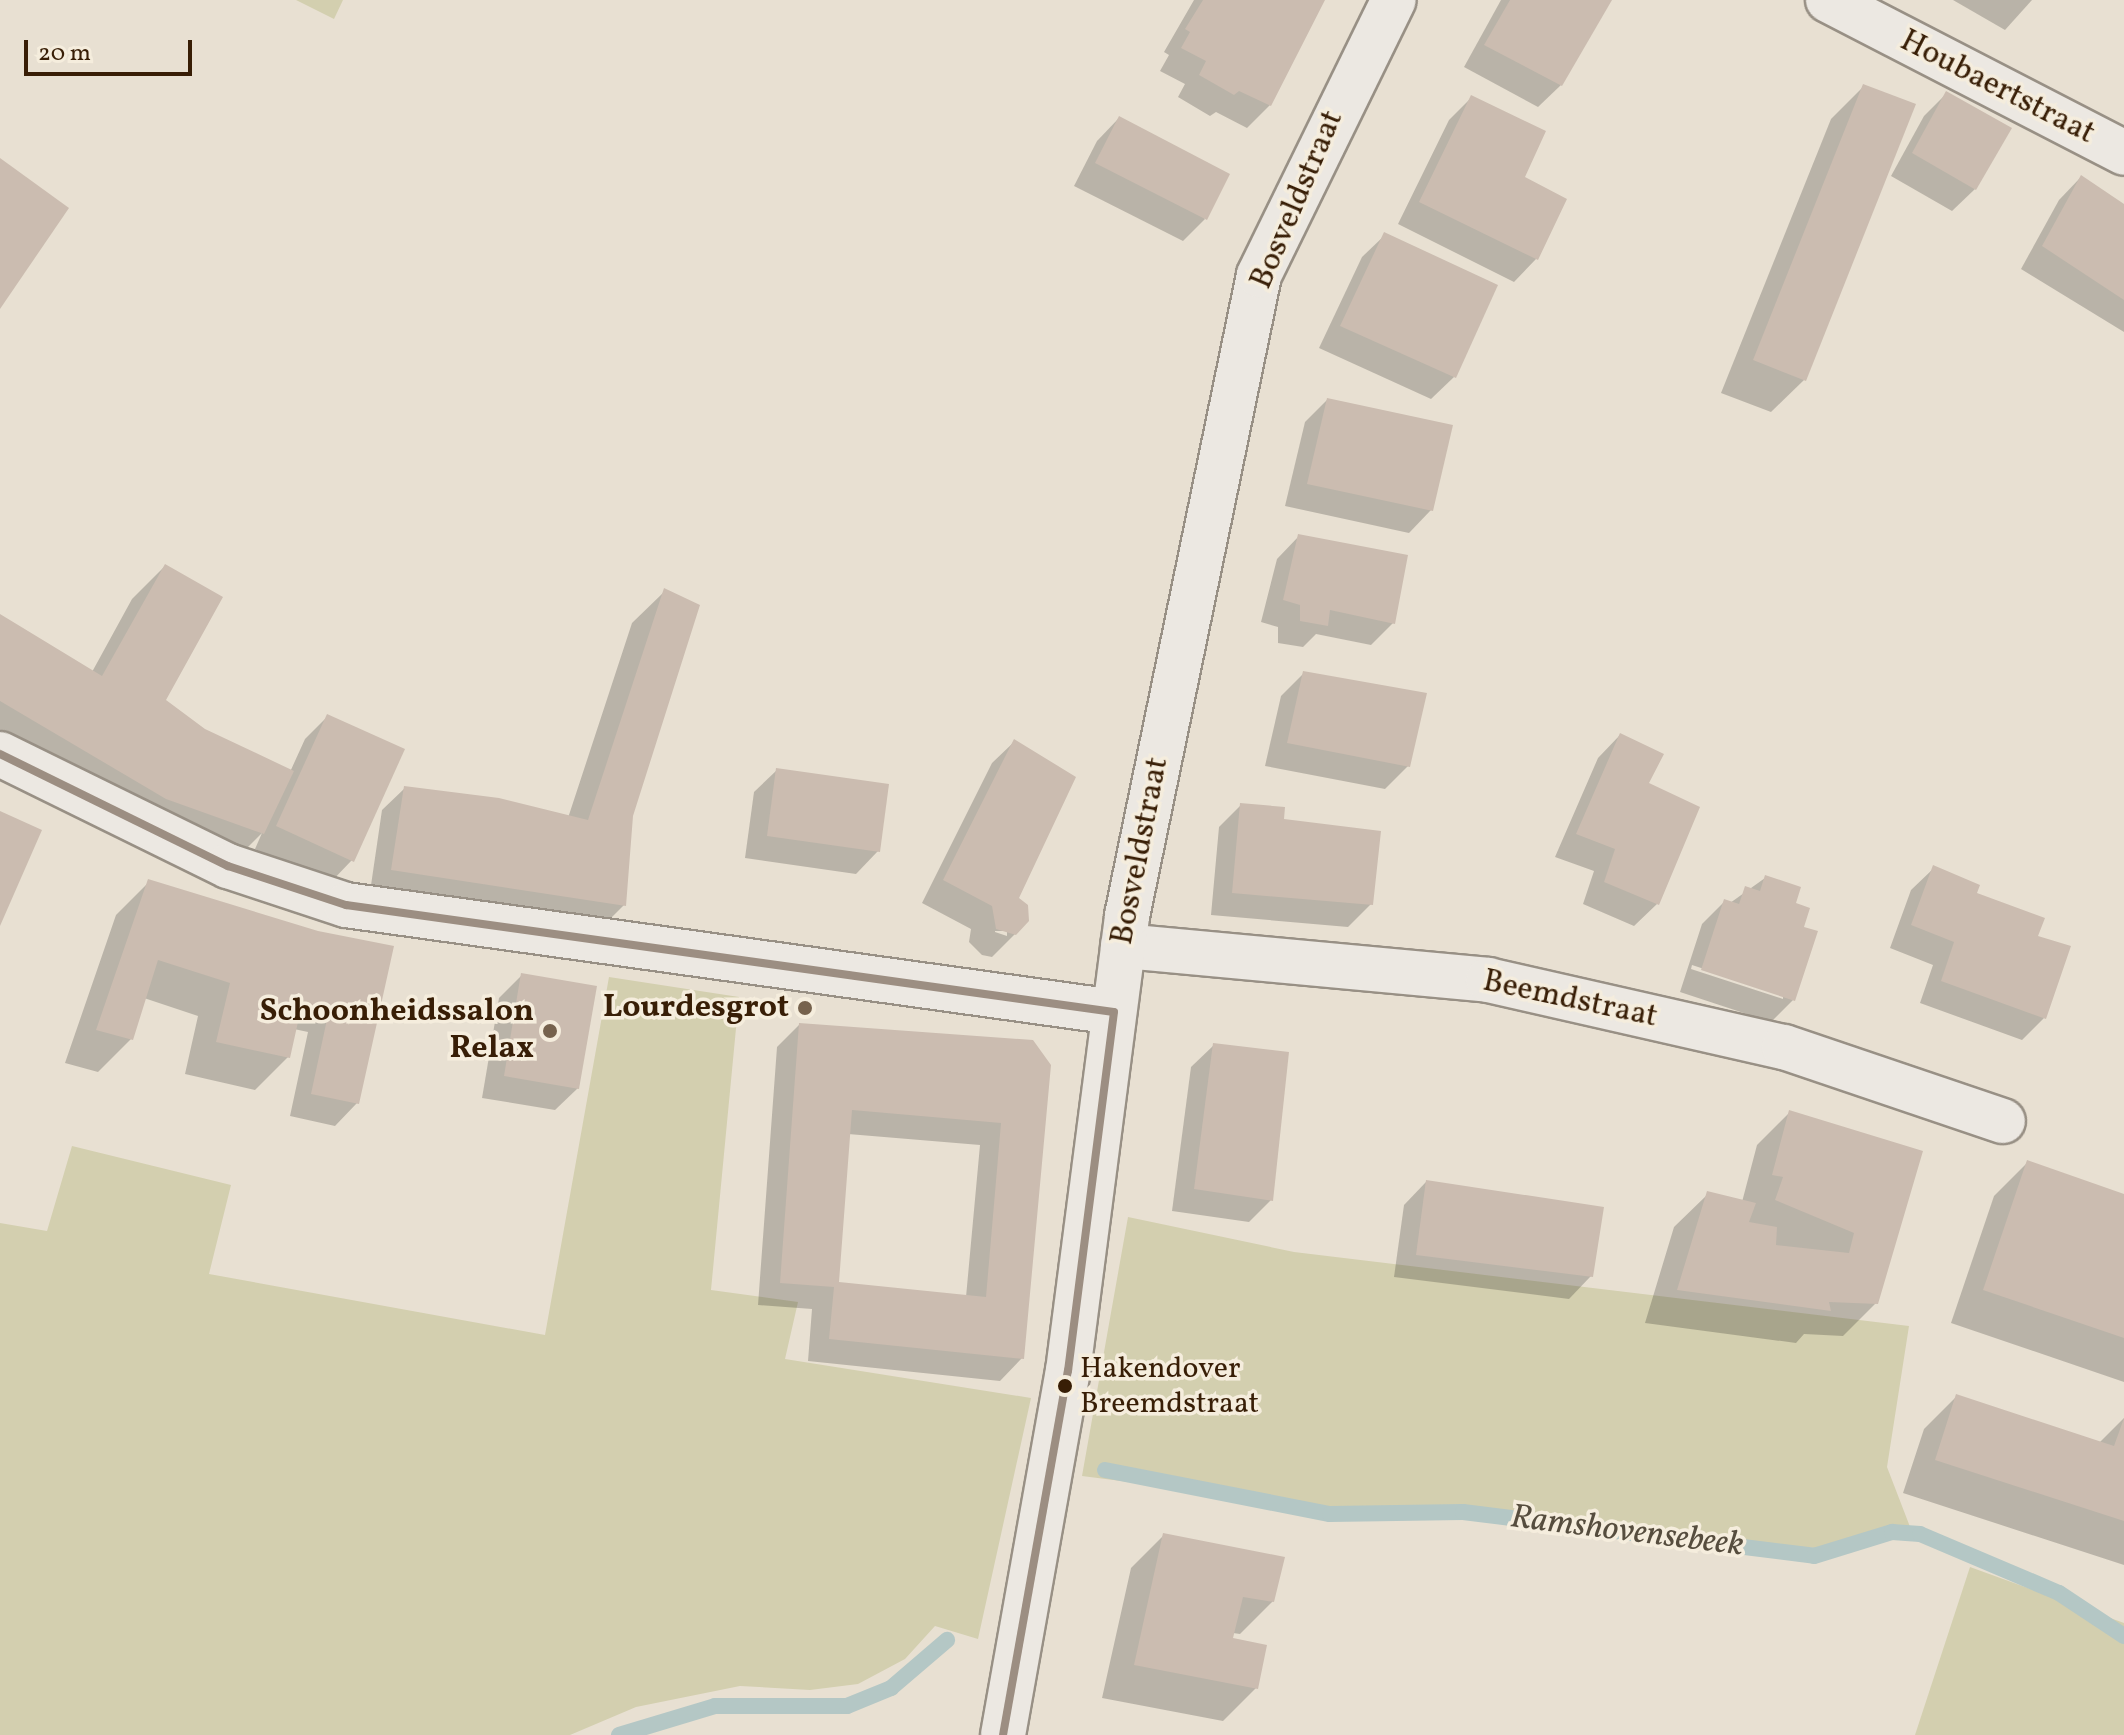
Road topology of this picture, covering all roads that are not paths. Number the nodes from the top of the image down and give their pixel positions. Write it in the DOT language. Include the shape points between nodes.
graph roads {
  1 [pos="1394,0"];
  2 [pos="1828,0"];
  3 [pos="2124,153"];
  4 [pos="0,754"];
  5 [pos="1123,946"];
  6 [pos="1114,1012"];
  7 [pos="2003,1121"];
  8 [pos="1003,1735"];
  1 -- 5 [label="street, Bosveldstraat" via="1259,275"];
  2 -- 3 [label="street, Houbaertstraat"];
  4 -- 6 [label="street" via="228,866 346,905"];
  5 -- 6 [label="street, Bosveldstraat"];
  5 -- 7 [label="street, Beemdstraat" via="1488,980 1784,1047"];
  6 -- 8 [label="street, Bosveldstraat" via="1068,1371"];
}
